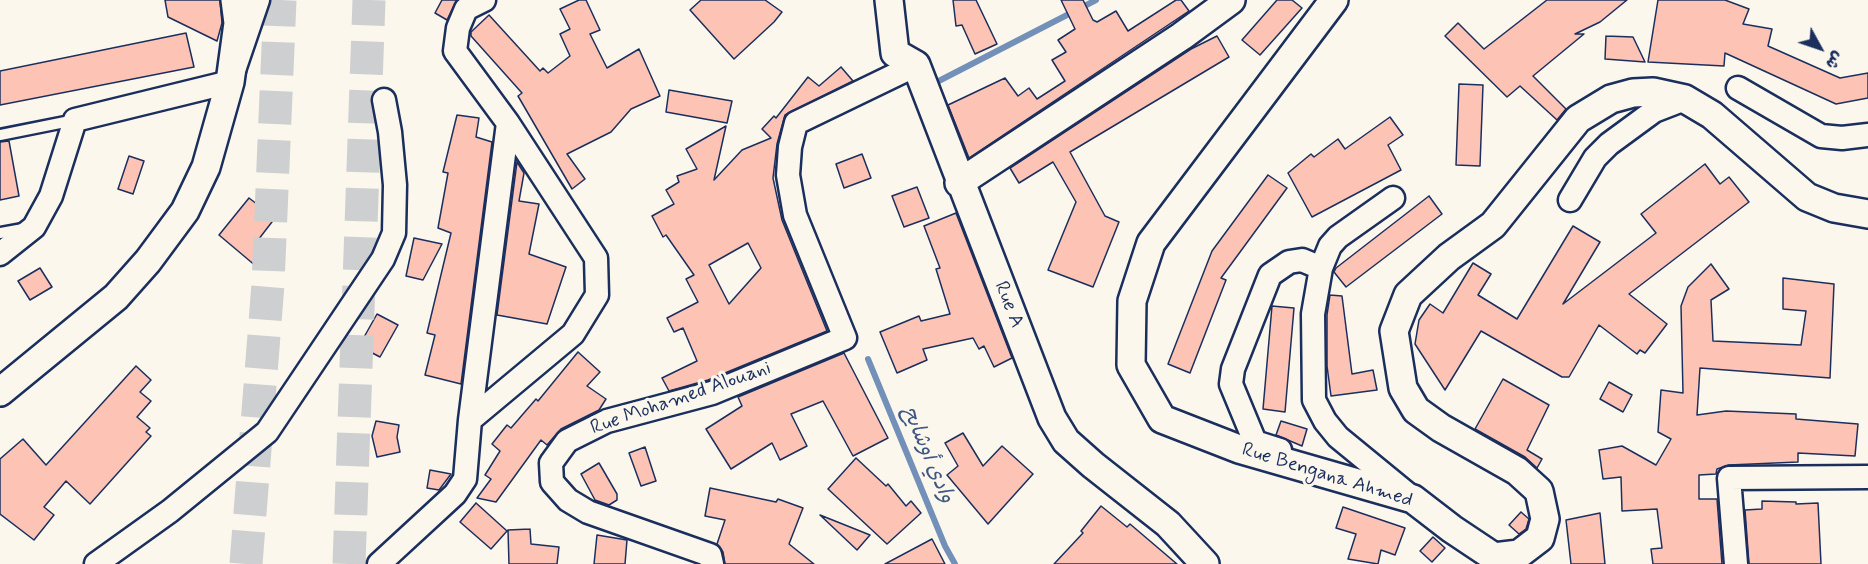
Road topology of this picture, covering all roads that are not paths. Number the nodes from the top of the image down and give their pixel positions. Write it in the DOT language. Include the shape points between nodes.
graph roads {
  1 [pos="235,0"];
  2 [pos="258,0"];
  3 [pos="484,0"];
  4 [pos="889,0"];
  5 [pos="1231,0"];
  6 [pos="1334,0"];
  7 [pos="916,65"];
  8 [pos="230,82"];
  9 [pos="1738,88"];
  10 [pos="1686,99"];
  11 [pos="384,100"];
  12 [pos="75,120"];
  13 [pos="508,123"];
  14 [pos="0,135"];
  15 [pos="1868,135"];
  16 [pos="959,183"];
  17 [pos="1393,198"];
  18 [pos="1570,200"];
  19 [pos="1868,214"];
  20 [pos="34,227"];
  21 [pos="0,233"];
  22 [pos="0,254"];
  23 [pos="1321,268"];
  24 [pos="0,392"];
  25 [pos="470,420"];
  26 [pos="1334,467"];
  27 [pos="1868,477"];
  28 [pos="1413,499"];
  29 [pos="96,564"];
  30 [pos="379,564"];
  31 [pos="712,564"];
  32 [pos="1205,564"];
  33 [pos="1736,564"];
  1 -- 8 [label="street" via="238,23"];
  2 -- 8 [label="street"];
  3 -- 13 [label="street" via="466,9 455,51"];
  4 -- 7 [label="street" via="895,53"];
  5 -- 16 [label="street"];
  6 -- 28 [label="street, Rue Bengana Ahmed" via="1150,243 1132,301 1131,365 1162,419 1239,448"];
  7 -- 16 [label="street, Rue A"];
  7 -- 31 [label="street, Rue Mohamed Alouani" via="796,123 788,175 795,215 845,338 712,393 607,421 567,441 551,463 552,482 568,500 588,512 710,555"];
  8 -- 12 [label="street"];
  8 -- 24 [label="street" via="206,167 185,211 116,297"];
  9 -- 15 [label="street" via="1821,136"];
  10 -- 18 [label="street" via="1654,111 1609,144 1595,158"];
  10 -- 19 [label="street, Rue Bengana Ahmed" via="1712,115 1808,197 1834,208"];
  10 -- 28 [label="street, Rue Bengana Ahmed" via="1634,93 1611,99 1578,119 1493,225 1449,257 1408,295 1394,331 1403,388 1416,410 1516,471 1539,491 1545,519 1540,538 1520,554 1494,557"];
  11 -- 29 [label="street" via="390,132 394,233 383,259 267,432 170,511"];
  12 -- 14 [label="lane"];
  12 -- 20 [label="street" via="51,196"];
  13 -- 25 [label="street"];
  13 -- 25 [label="street" via="596,258 597,295 573,334"];
  16 -- 32 [label="street, Rue A" via="1052,418 1066,441 1167,524"];
  17 -- 23 [label="street" via="1338,237"];
  20 -- 21 [label="lane"];
  20 -- 22 [label="street"];
  23 -- 26 [label="street" via="1302,260 1289,262 1270,275 1233,369 1231,384 1255,442"];
  23 -- 28 [label="street" via="1313,314 1314,399 1338,436"];
  25 -- 30 [label="street" via="465,479 455,494"];
  27 -- 33 [label="street" via="1729,478"];
}
